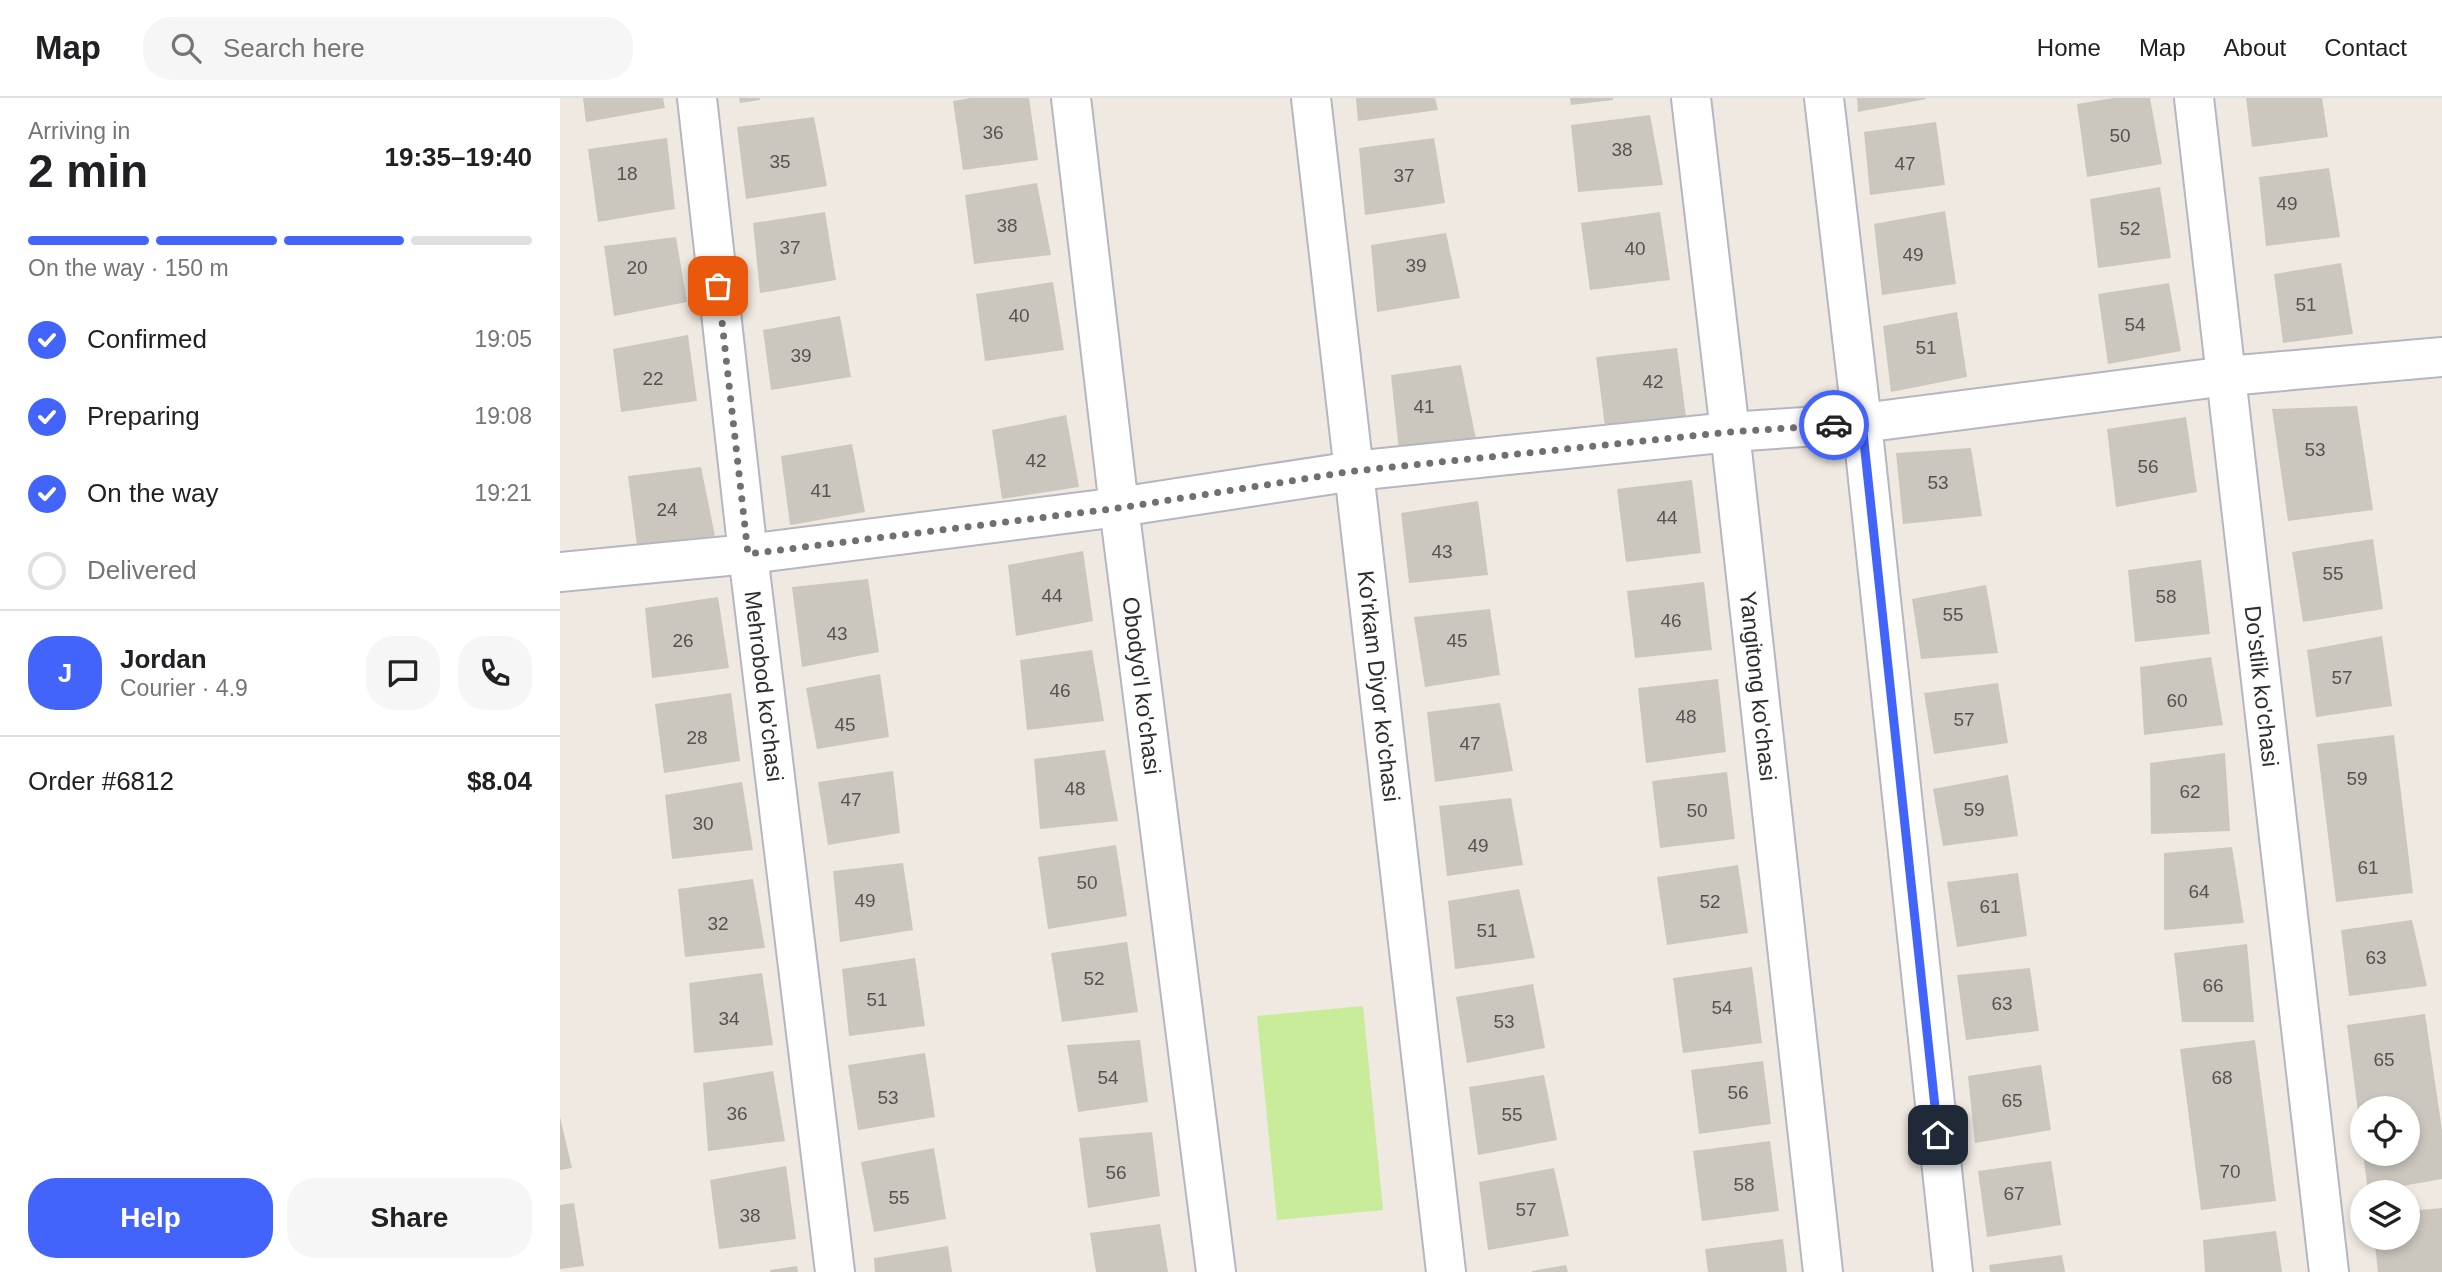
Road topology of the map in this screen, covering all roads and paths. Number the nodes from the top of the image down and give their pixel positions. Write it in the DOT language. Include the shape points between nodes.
graph roads {
  1 [pos="697,98"];
  2 [pos="1071,98"];
  3 [pos="1311,98"];
  4 [pos="1691,98"];
  5 [pos="1824,98"];
  6 [pos="2194,98"];
  7 [pos="2442,357"];
  8 [pos="2227,376"];
  9 [pos="1862,423"];
  10 [pos="1730,432"];
  11 [pos="1354,471"];
  12 [pos="1119,508"];
  13 [pos="748,554"];
  14 [pos="560,572"];
  15 [pos="835,1272"];
  16 [pos="1216,1272"];
  17 [pos="1446,1272"];
  18 [pos="1823,1272"];
  19 [pos="1953,1272"];
  20 [pos="2329,1272"];
  1 -- 13 [label="street, Mehrobod ko'chasi"];
  2 -- 12 [label="street, Obodyo'l ko'chasi"];
  3 -- 11 [label="street, Ko'rkam Diyor ko'chasi"];
  4 -- 10 [label="street, Yangitong ko'chasi"];
  5 -- 9 [label="street"];
  6 -- 8 [label="street, Do'stlik ko'chasi"];
  7 -- 8 [label="street"];
  8 -- 9 [label="street"];
  8 -- 20 [label="street, Do'stlik ko'chasi"];
  9 -- 10 [label="street"];
  9 -- 19 [label="street"];
  10 -- 11 [label="street"];
  10 -- 18 [label="street, Yangitong ko'chasi"];
  11 -- 12 [label="street"];
  11 -- 17 [label="street, Ko'rkam Diyor ko'chasi"];
  12 -- 13 [label="street"];
  12 -- 16 [label="street, Obodyo'l ko'chasi"];
  13 -- 14 [label="street"];
  13 -- 15 [label="street, Mehrobod ko'chasi"];
}
